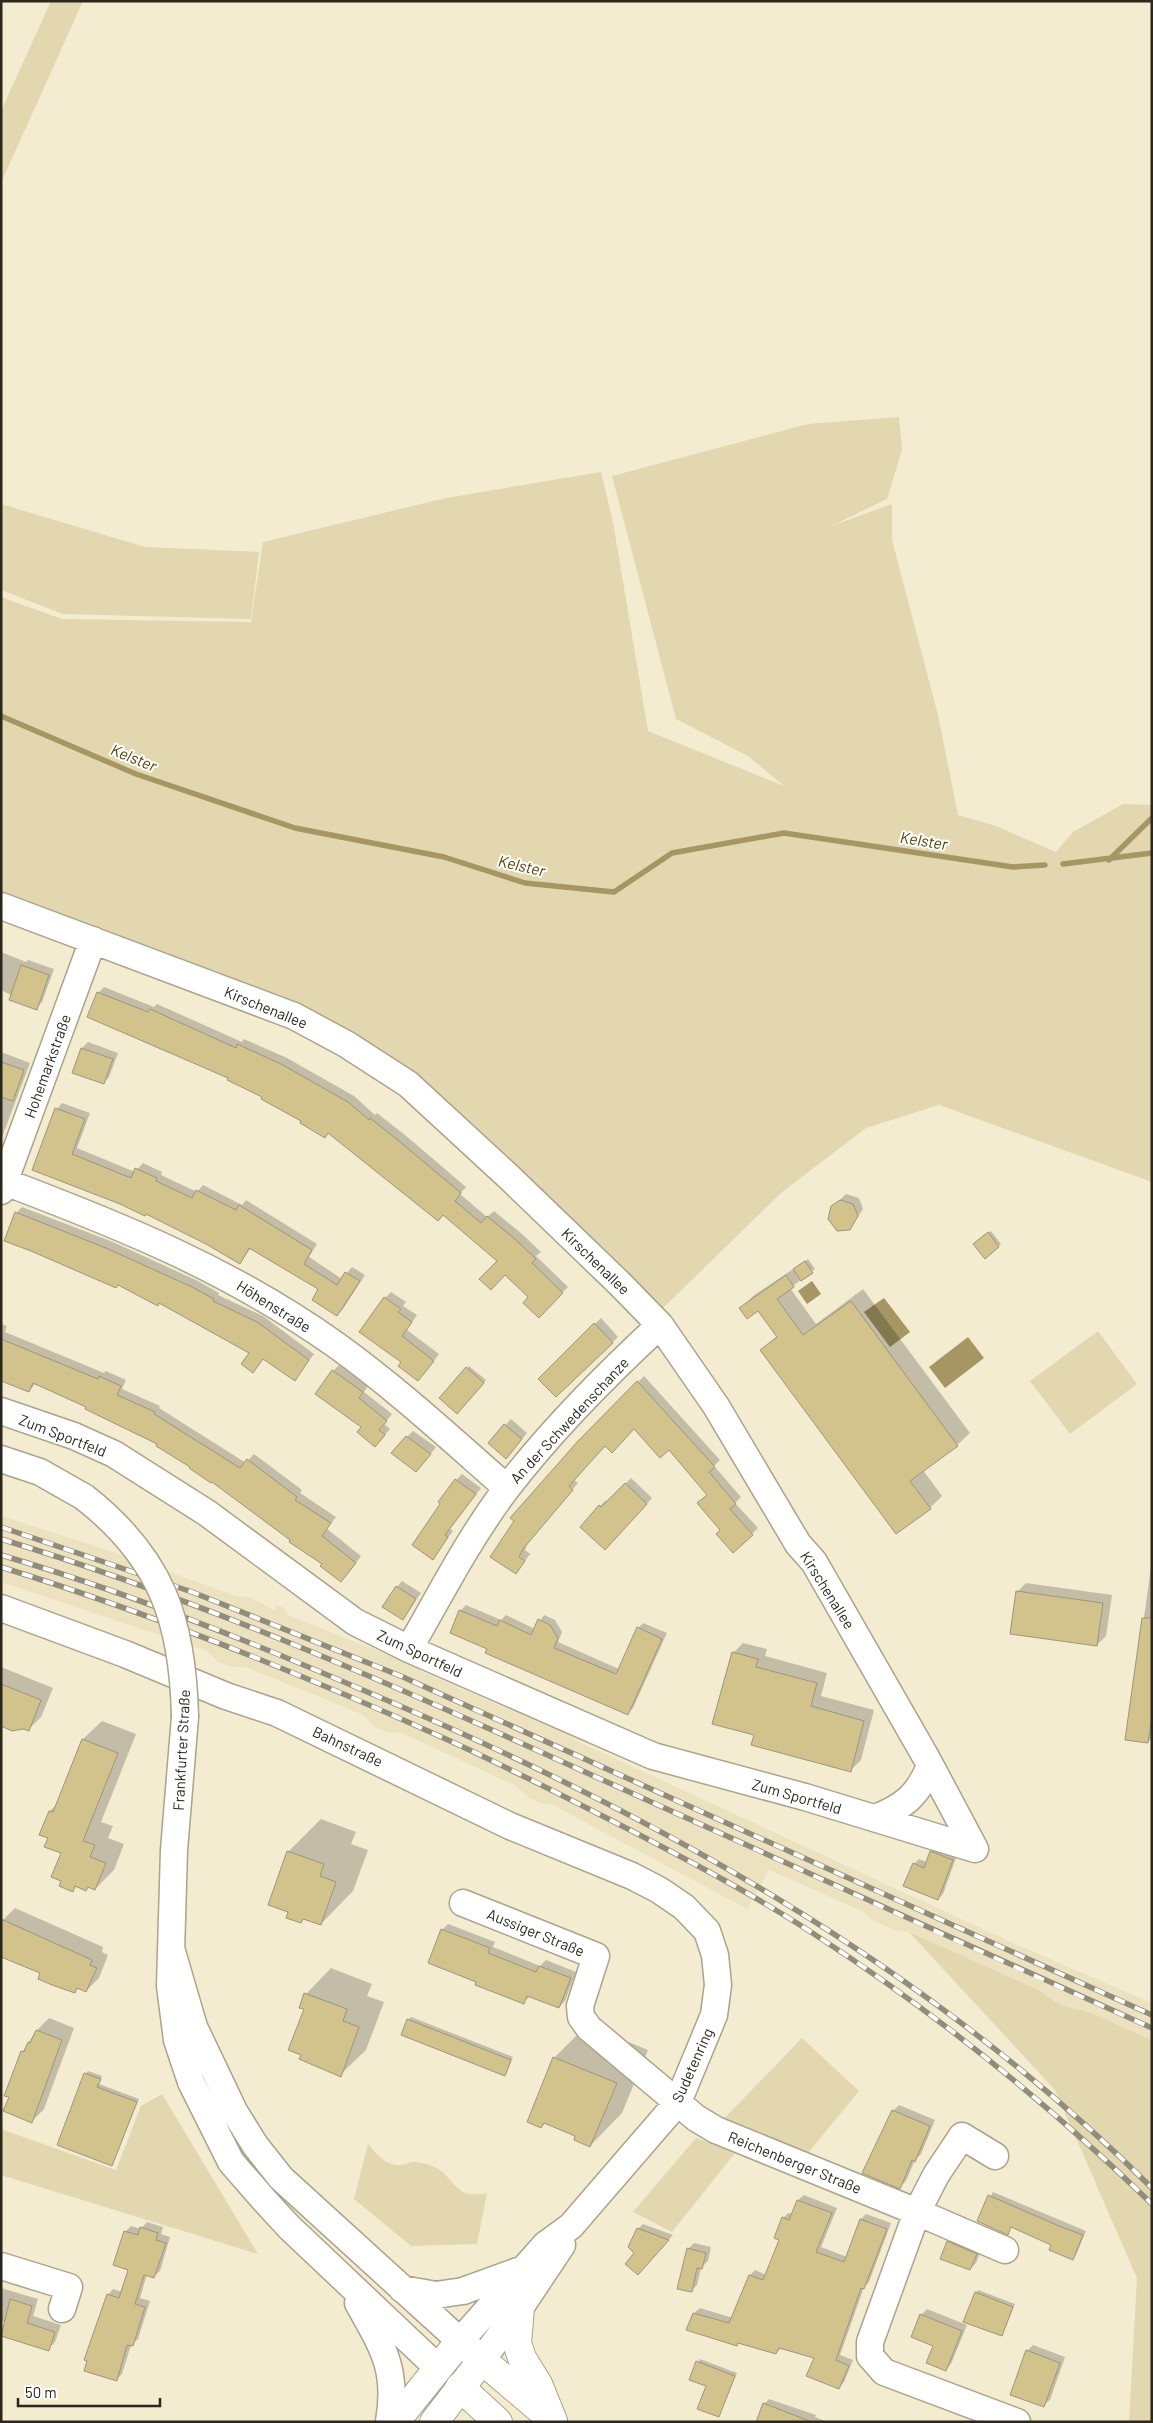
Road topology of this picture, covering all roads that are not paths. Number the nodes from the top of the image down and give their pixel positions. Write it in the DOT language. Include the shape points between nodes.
graph roads {
  1 [pos="1,906"];
  2 [pos="93,940"];
  3 [pos="3,1187"];
  4 [pos="660,1325"];
  5 [pos="1,1411"];
  6 [pos="1,1459"];
  7 [pos="507,1488"];
  8 [pos="1,1608"];
  9 [pos="409,1649"];
  10 [pos="930,1766"];
  11 [pos="876,1818"];
  12 [pos="975,1849"];
  13 [pos="464,1903"];
  14 [pos="684,1907"];
  15 [pos="171,1948"];
  16 [pos="678,2102"];
  17 [pos="995,2156"];
  18 [pos="917,2212"];
  19 [pos="571,2226"];
  20 [pos="1005,2250"];
  21 [pos="1,2266"];
  22 [pos="524,2269"];
  23 [pos="345,2281"];
  24 [pos="402,2289"];
  25 [pos="520,2308"];
  26 [pos="62,2309"];
  27 [pos="460,2341"];
  28 [pos="482,2360"];
  29 [pos="438,2368"];
  30 [pos="460,2387"];
  31 [pos="389,2422"];
  32 [pos="395,2422"];
  33 [pos="434,2422"];
  34 [pos="498,2422"];
  35 [pos="553,2422"];
  36 [pos="1017,2422"];
  1 -- 2 [label="street, Kirschenallee"];
  2 -- 3 [label="street, Hohemarkstraße"];
  2 -- 4 [label="street, Kirschenallee" via="294,1016 392,1072 510,1178"];
  3 -- 7 [label="street, Höhenstraße" via="149,1238 277,1306 387,1384"];
  4 -- 7 [label="street, An der Schwedenschanze" via="589,1394"];
  4 -- 10 [label="street, Kirschenallee" via="716,1406 798,1544 814,1562"];
  5 -- 9 [label="street, Zum Sportfeld" via="74,1436 114,1454 207,1514 355,1622"];
  6 -- 15 [label="street, Frankfurter Straße, bridge" via="40,1472 84,1497 126,1534 157,1579 172,1618 181,1656 185,1717 170,1921"];
  7 -- 9 [label="street, An der Schwedenschanze" via="464,1551"];
  8 -- 14 [label="street, Bahnstraße" via="226,1696 277,1712 510,1826 632,1876"];
  9 -- 11 [label="street, Zum Sportfeld" via="653,1756"];
  10 -- 11 [label="street" via="917,1791 908,1800 897,1810"];
  10 -- 12 [label="street, Kirschenallee"];
  11 -- 12 [label="street, Zum Sportfeld"];
  13 -- 16 [label="street, Aussiger Straße" via="596,1956 580,2006 581,2017 589,2028"];
  14 -- 16 [label="street, Sudetenring" via="707,1931 715,1955 718,1985 714,2015"];
  15 -- 23 [label="street" via="171,2007 176,2040 212,2127 231,2162"];
  15 -- 24 [label="street" via="194,2027 234,2111 255,2145 281,2178"];
  16 -- 18 [label="street, Reichenberger Straße" via="716,2130"];
  16 -- 19 [label="street, Sudetenring"];
  17 -- 18 [label="street" via="962,2136 936,2175"];
  18 -- 20 [label="street, Reichenberger Straße"];
  18 -- 36 [label="street" via="870,2342 870,2356 884,2372"];
  19 -- 22 [label="street, Sudetenring" via="546,2245"];
  19 -- 25 [label="street, Sudetenring" via="558,2253"];
  21 -- 26 [label="street" via="69,2288"];
  22 -- 24 [label="street" via="463,2291 436,2296"];
  22 -- 27 [label="street, Sudetenring"];
  23 -- 29 [label="street"];
  23 -- 31 [label="street" via="390,2366 393,2384"];
  24 -- 27 [label="street"];
  25 -- 28 [label="street, Sudetenring"];
  25 -- 35 [label="main road" via="517,2343"];
  27 -- 28 [label="main road"];
  27 -- 29 [label="main road"];
  28 -- 30 [label="main road"];
  28 -- 35 [label="main road"];
  29 -- 30 [label="main road"];
  29 -- 32 [label="main road"];
  30 -- 33 [label="main road"];
  30 -- 34 [label="main road"];
}
